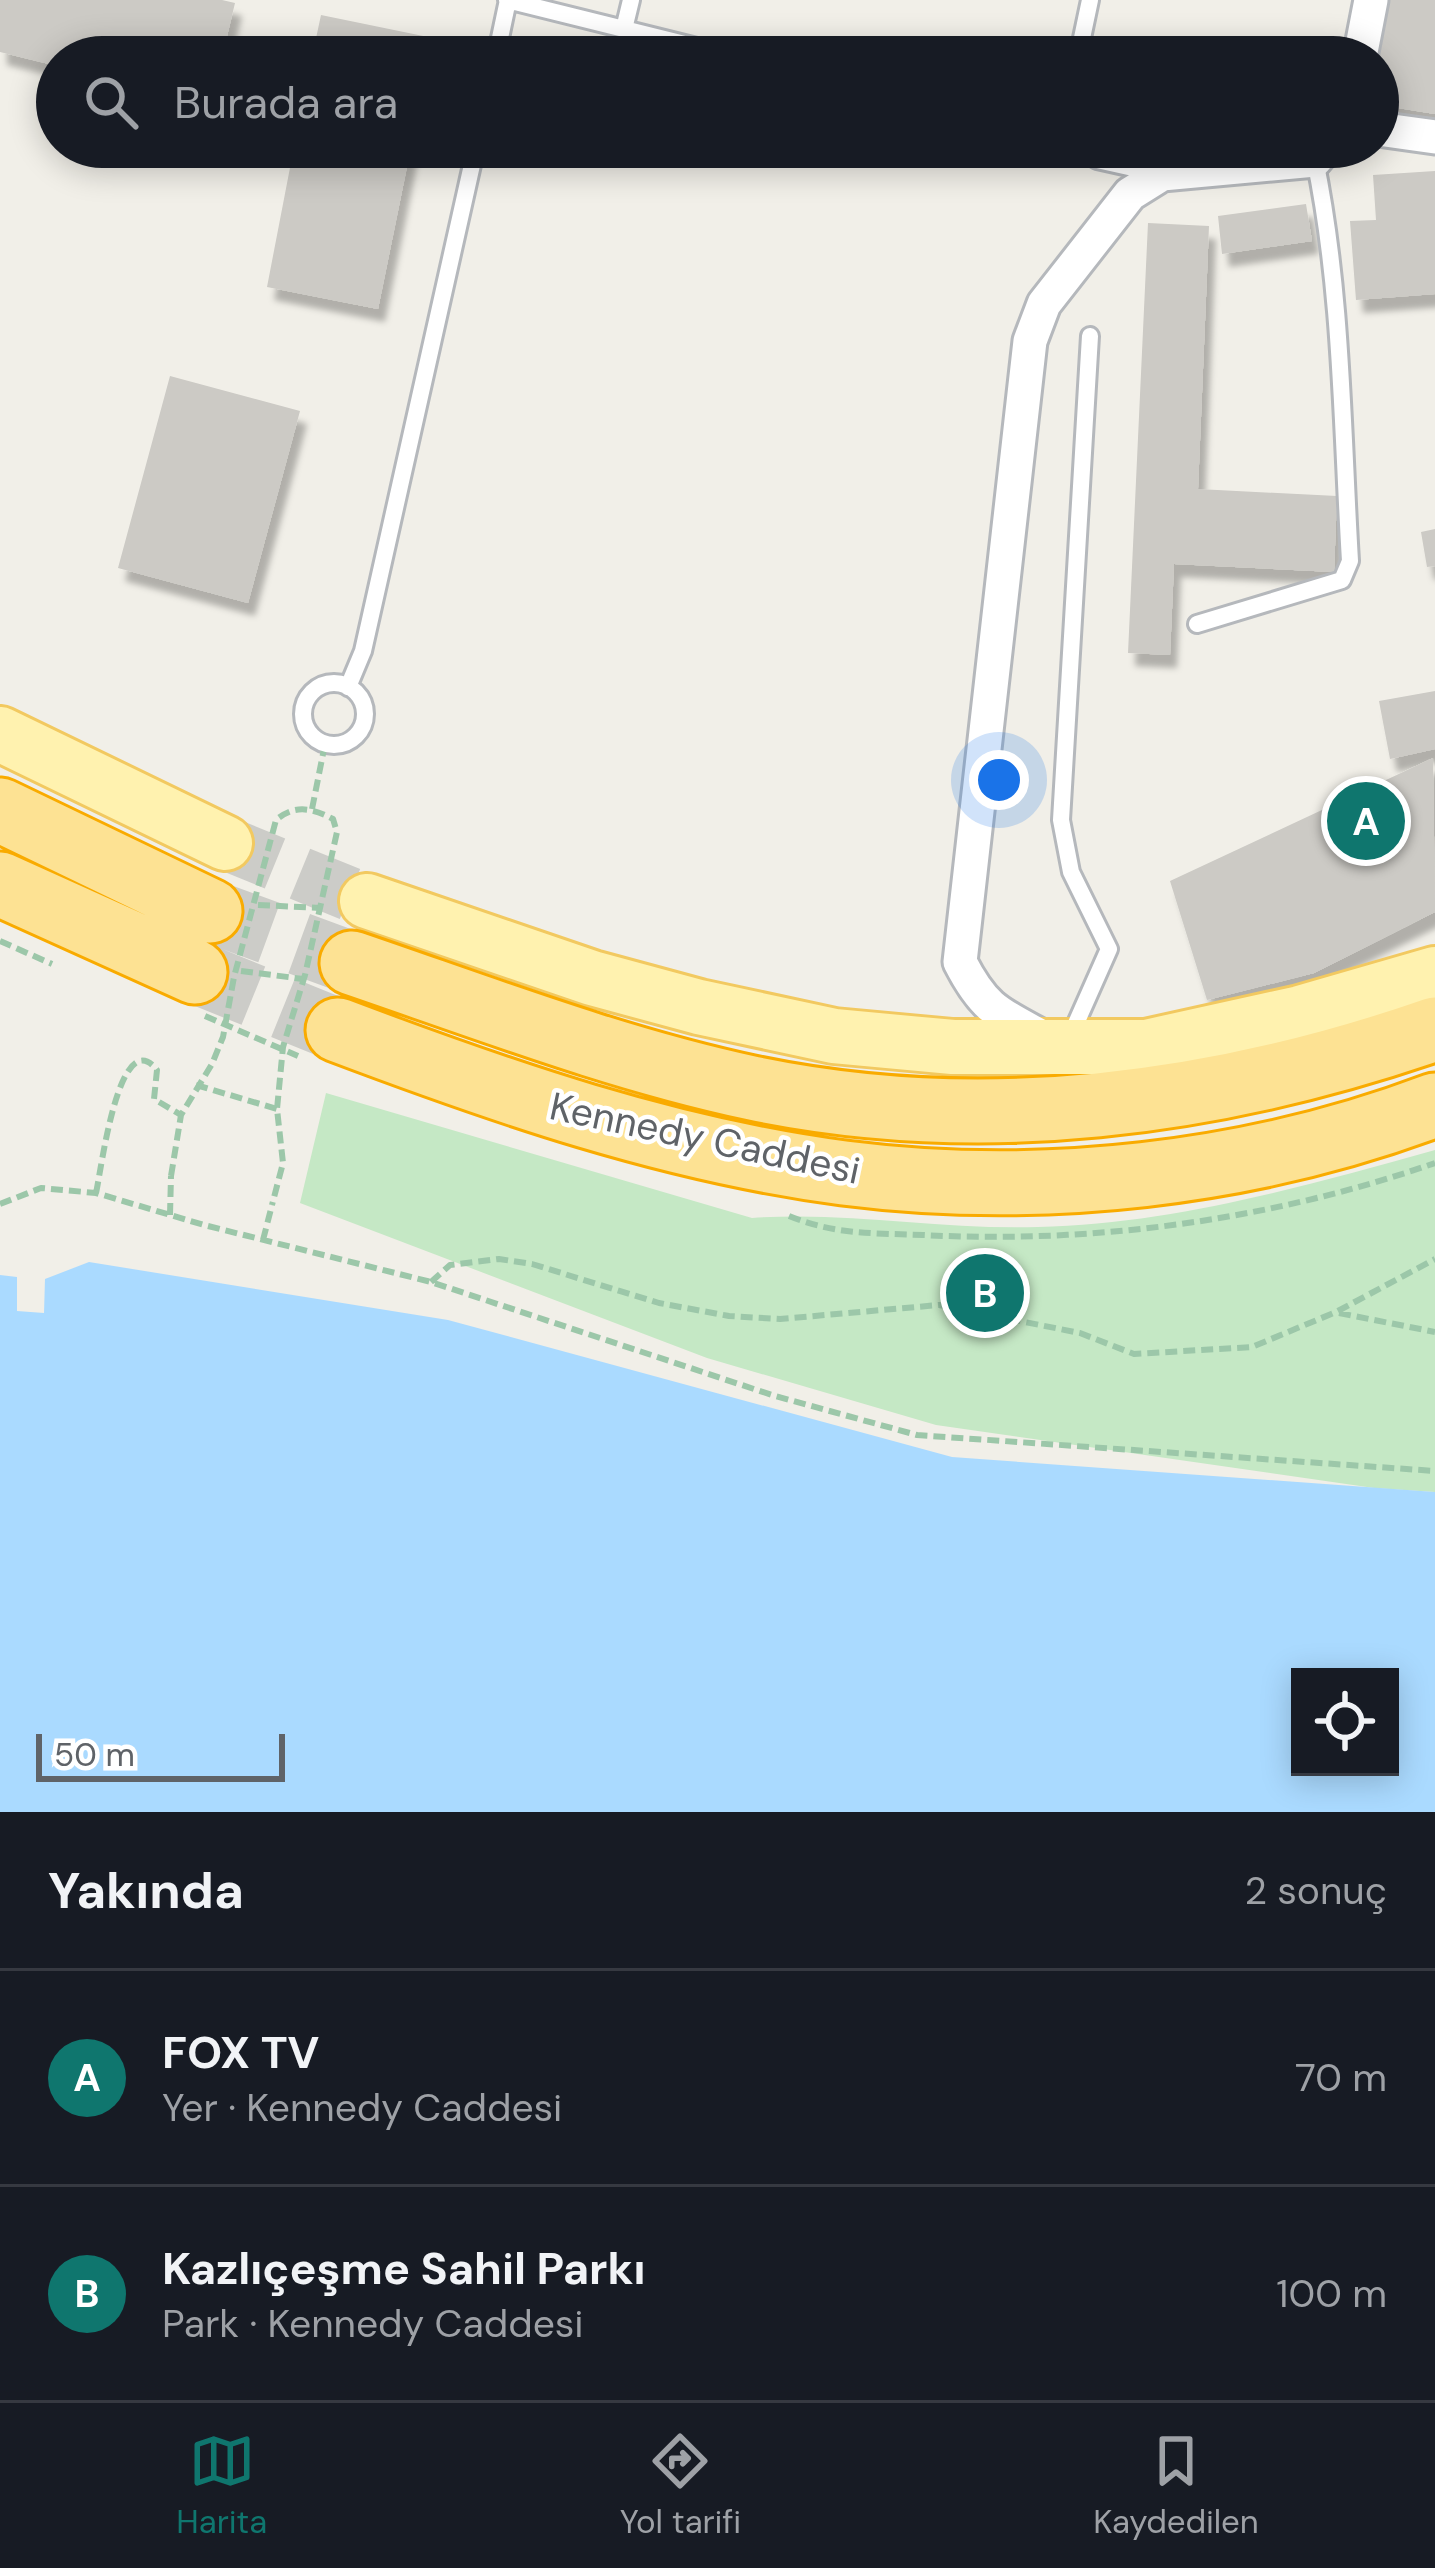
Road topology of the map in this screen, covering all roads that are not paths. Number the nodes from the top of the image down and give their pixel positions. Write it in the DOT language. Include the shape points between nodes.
graph roads {
  1 [pos="508,0"];
  2 [pos="632,0"];
  3 [pos="1090,0"];
  4 [pos="1371,0"];
  5 [pos="624,29"];
  6 [pos="500,36"];
  7 [pos="652,36"];
  8 [pos="1082,36"];
  9 [pos="1364,36"];
  10 [pos="1399,132"];
  11 [pos="1435,137"];
  12 [pos="471,168"];
  13 [pos="1134,168"];
  14 [pos="1207,168"];
  15 [pos="1321,168"];
  16 [pos="1162,174"];
  17 [pos="1090,336"];
  18 [pos="1197,624"];
  19 [pos="348,687"];
  20 [pos="0,734"];
  21 [pos="0,810"];
  22 [pos="225,843"];
  23 [pos="0,884"];
  24 [pos="343,904"];
  25 [pos="232,908"];
  26 [pos="327,971"];
  27 [pos="1435,974"];
  28 [pos="211,986"];
  29 [pos="1435,1029"];
  30 [pos="322,1045"];
  31 [pos="1065,1048"];
  32 [pos="1435,1105"];
  1 -- 5 [label="lane"];
  1 -- 6 [label="lane"];
  2 -- 5 [label="lane"];
  3 -- 8 [label="lane"];
  4 -- 9 [label="street"];
  5 -- 7 [label="lane"];
  10 -- 11 [label="street"];
  12 -- 19 [label="lane" via="363,651"];
  13 -- 16 [label="lane"];
  14 -- 16 [label="street"];
  15 -- 18 [label="lane" via="1350,561 1342,580"];
  16 -- 31 [label="street" via="1130,194 1072,267 1044,304 1030,341 960,962 978,997"];
  17 -- 31 [label="lane" via="1061,820 1070,872 1109,949"];
  19 -- 19 [label="lane" via="363,704 362,726 347,742 326,744 304,720 308,698 326,685"];
  20 -- 22 [label="main road"];
  21 -- 25 [label="highway"];
  23 -- 28 [label="highway"];
  24 -- 31 [label="main road" via="767,1023 952,1047"];
  26 -- 29 [label="highway, Kennedy Caddesi" via="683,1072 895,1107 1164,1100 1304,1071"];
  27 -- 31 [label="main road" via="1146,1047"];
  30 -- 32 [label="highway, Kennedy Caddesi" via="758,1158 914,1179 1109,1178 1219,1163"];
}
